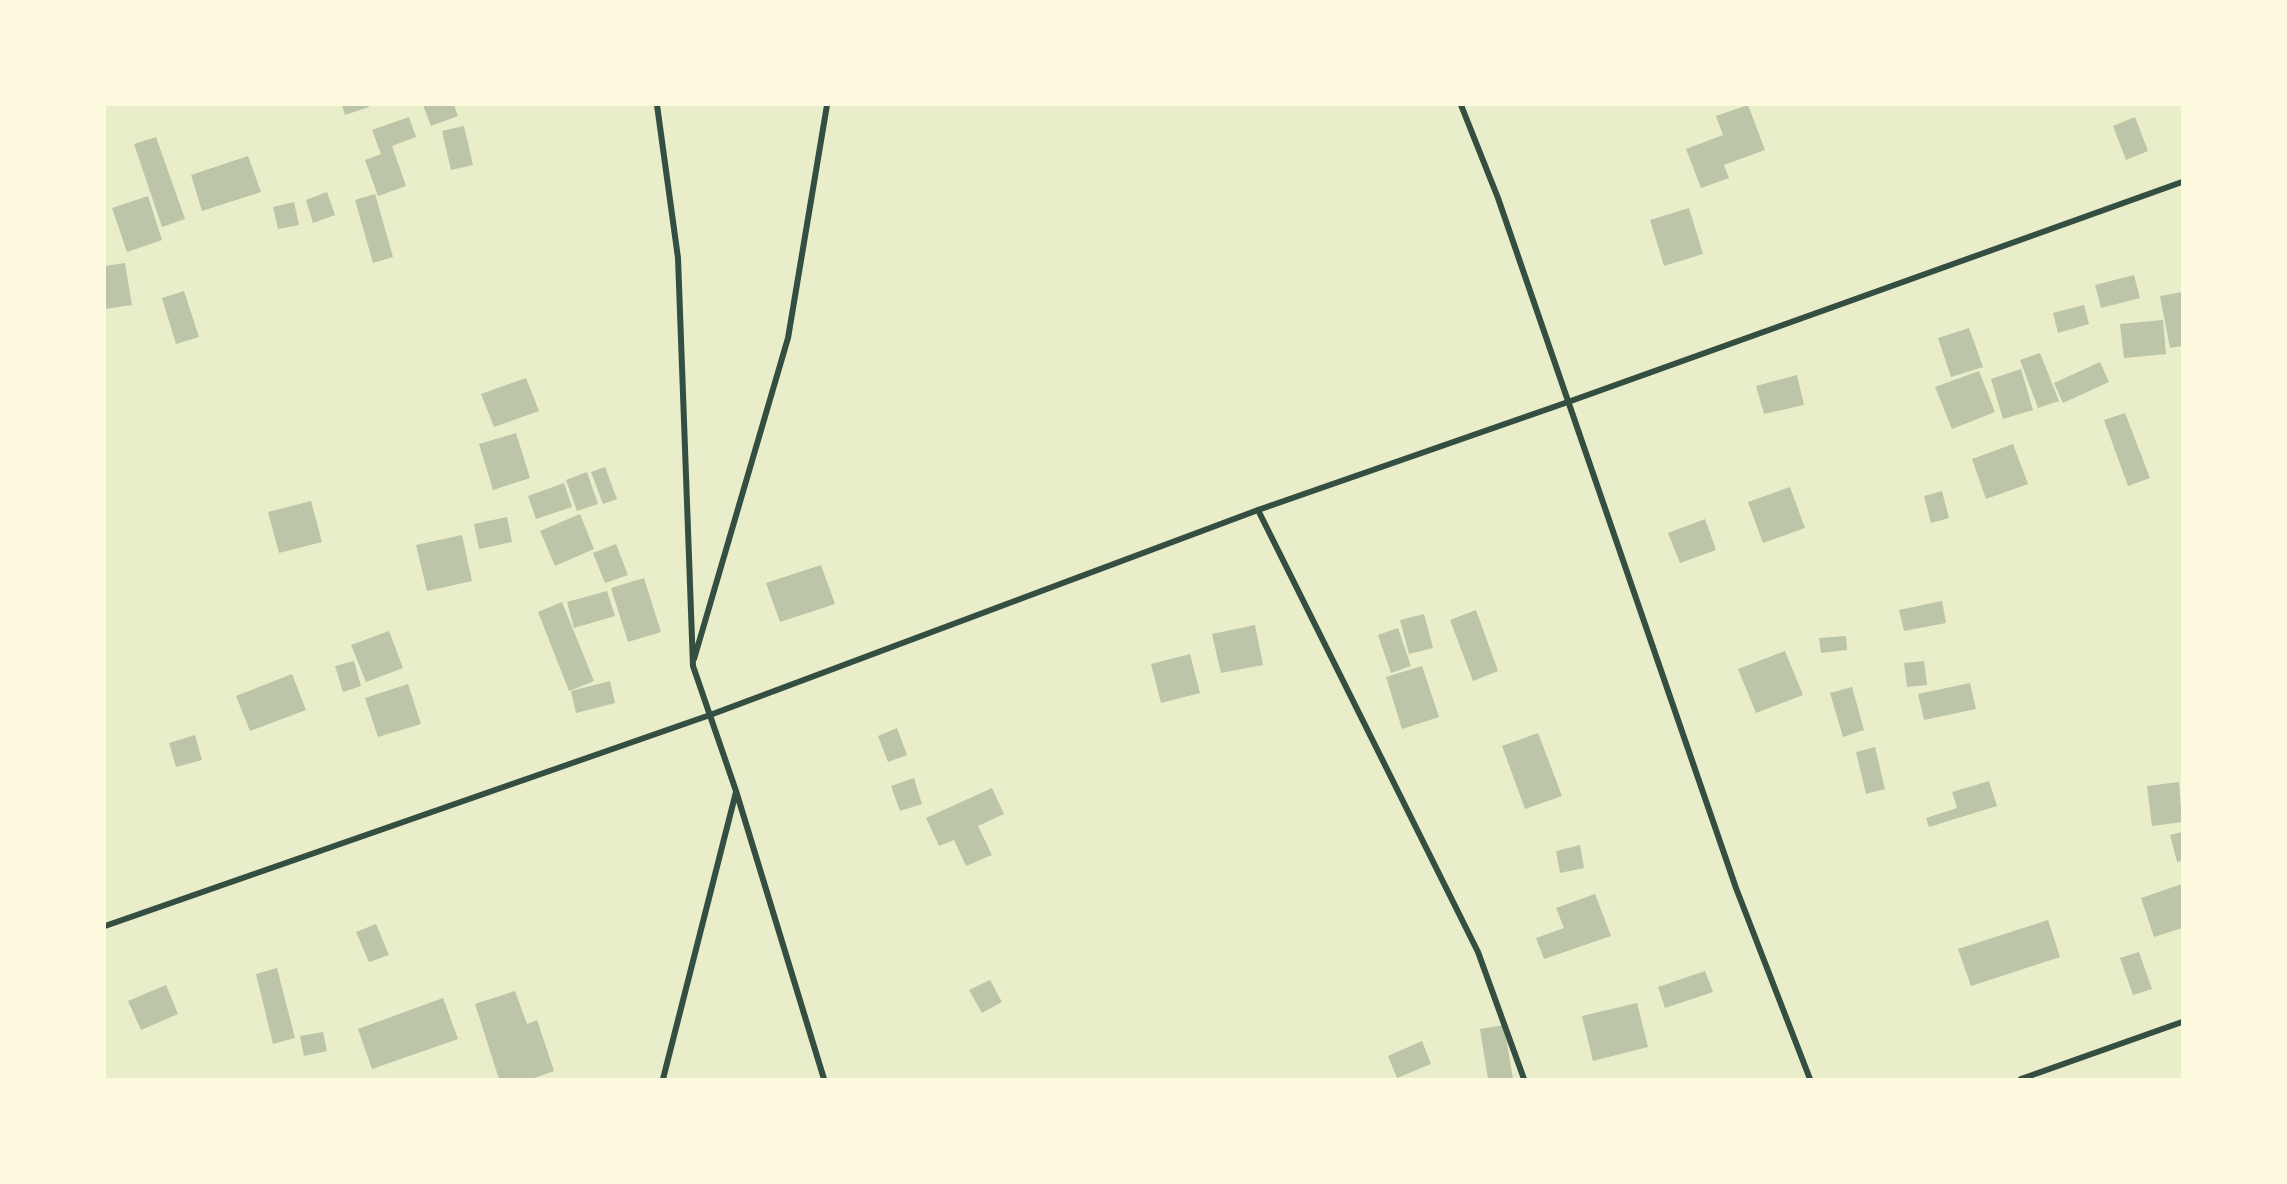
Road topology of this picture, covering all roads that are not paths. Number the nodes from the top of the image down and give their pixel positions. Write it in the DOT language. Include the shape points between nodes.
graph roads {
  1 [pos="657,105"];
  2 [pos="827,105"];
  3 [pos="1461,105"];
  4 [pos="2182,182"];
  5 [pos="1568,402"];
  6 [pos="1258,510"];
  7 [pos="693,666"];
  8 [pos="710,715"];
  9 [pos="736,791"];
  10 [pos="105,926"];
  11 [pos="2182,1022"];
  12 [pos="663,1079"];
  13 [pos="824,1079"];
  14 [pos="1524,1079"];
  15 [pos="1810,1079"];
  16 [pos="2021,1079"];
  1 -- 7 [label="street" via="678,258"];
  2 -- 7 [label="street" via="788,338"];
  3 -- 5 [label="street" via="1498,198"];
  4 -- 5 [label="street"];
  5 -- 6 [label="street"];
  5 -- 15 [label="street" via="1736,888"];
  6 -- 8 [label="street"];
  6 -- 14 [label="street" via="1478,952"];
  7 -- 8 [label="street"];
  8 -- 9 [label="street"];
  8 -- 10 [label="street"];
  9 -- 12 [label="street"];
  9 -- 13 [label="street"];
  11 -- 16 [label="street"];
}
